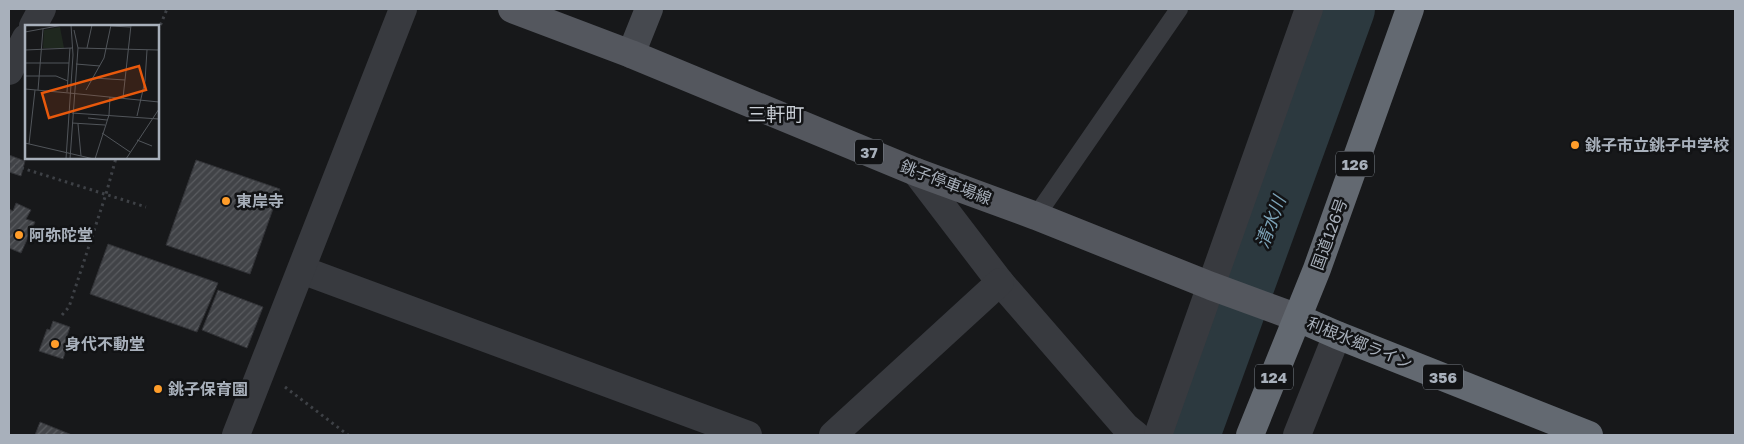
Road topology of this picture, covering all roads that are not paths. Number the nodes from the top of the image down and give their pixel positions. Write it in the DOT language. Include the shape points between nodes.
graph roads {
  1 [pos="42,9"];
  2 [pos="404,9"];
  3 [pos="512,9"];
  4 [pos="649,9"];
  5 [pos="1178,9"];
  6 [pos="1309,9"];
  7 [pos="1410,9"];
  8 [pos="34,25"];
  9 [pos="25,40"];
  10 [pos="631,54"];
  11 [pos="9,71"];
  12 [pos="916,172"];
  13 [pos="1036,216"];
  14 [pos="302,270"];
  15 [pos="1000,282"];
  16 [pos="1211,286"];
  17 [pos="1298,318"];
  18 [pos="1337,335"];
  19 [pos="236,435"];
  20 [pos="748,435"];
  21 [pos="833,435"];
  22 [pos="1136,435"];
  23 [pos="1158,435"];
  24 [pos="1250,435"];
  25 [pos="1297,435"];
  26 [pos="1589,435"];
  1 -- 8 [label="street"];
  2 -- 14 [label="street"];
  3 -- 10 [label="main road, 銚子停車場線 / 37"];
  4 -- 10 [label="street"];
  5 -- 13 [label="lane"];
  6 -- 16 [label="street"];
  7 -- 17 [label="highway, 国道126号 / 126"];
  9 -- 11 [label="street"];
  10 -- 12 [label="main road, 銚子停車場線 / 37"];
  12 -- 13 [label="main road, 銚子停車場線 / 37"];
  12 -- 15 [label="street"];
  13 -- 16 [label="main road, 銚子停車場線 / 37"];
  14 -- 19 [label="street"];
  14 -- 20 [label="street"];
  15 -- 21 [label="street"];
  15 -- 22 [label="street"];
  16 -- 17 [label="main road, 銚子停車場線 / 37"];
  16 -- 23 [label="street"];
  17 -- 18 [label="highway, 利根水郷ライン / 356"];
  17 -- 24 [label="highway, 124"];
  18 -- 25 [label="street"];
  18 -- 26 [label="highway, 利根水郷ライン / 356"];
}
